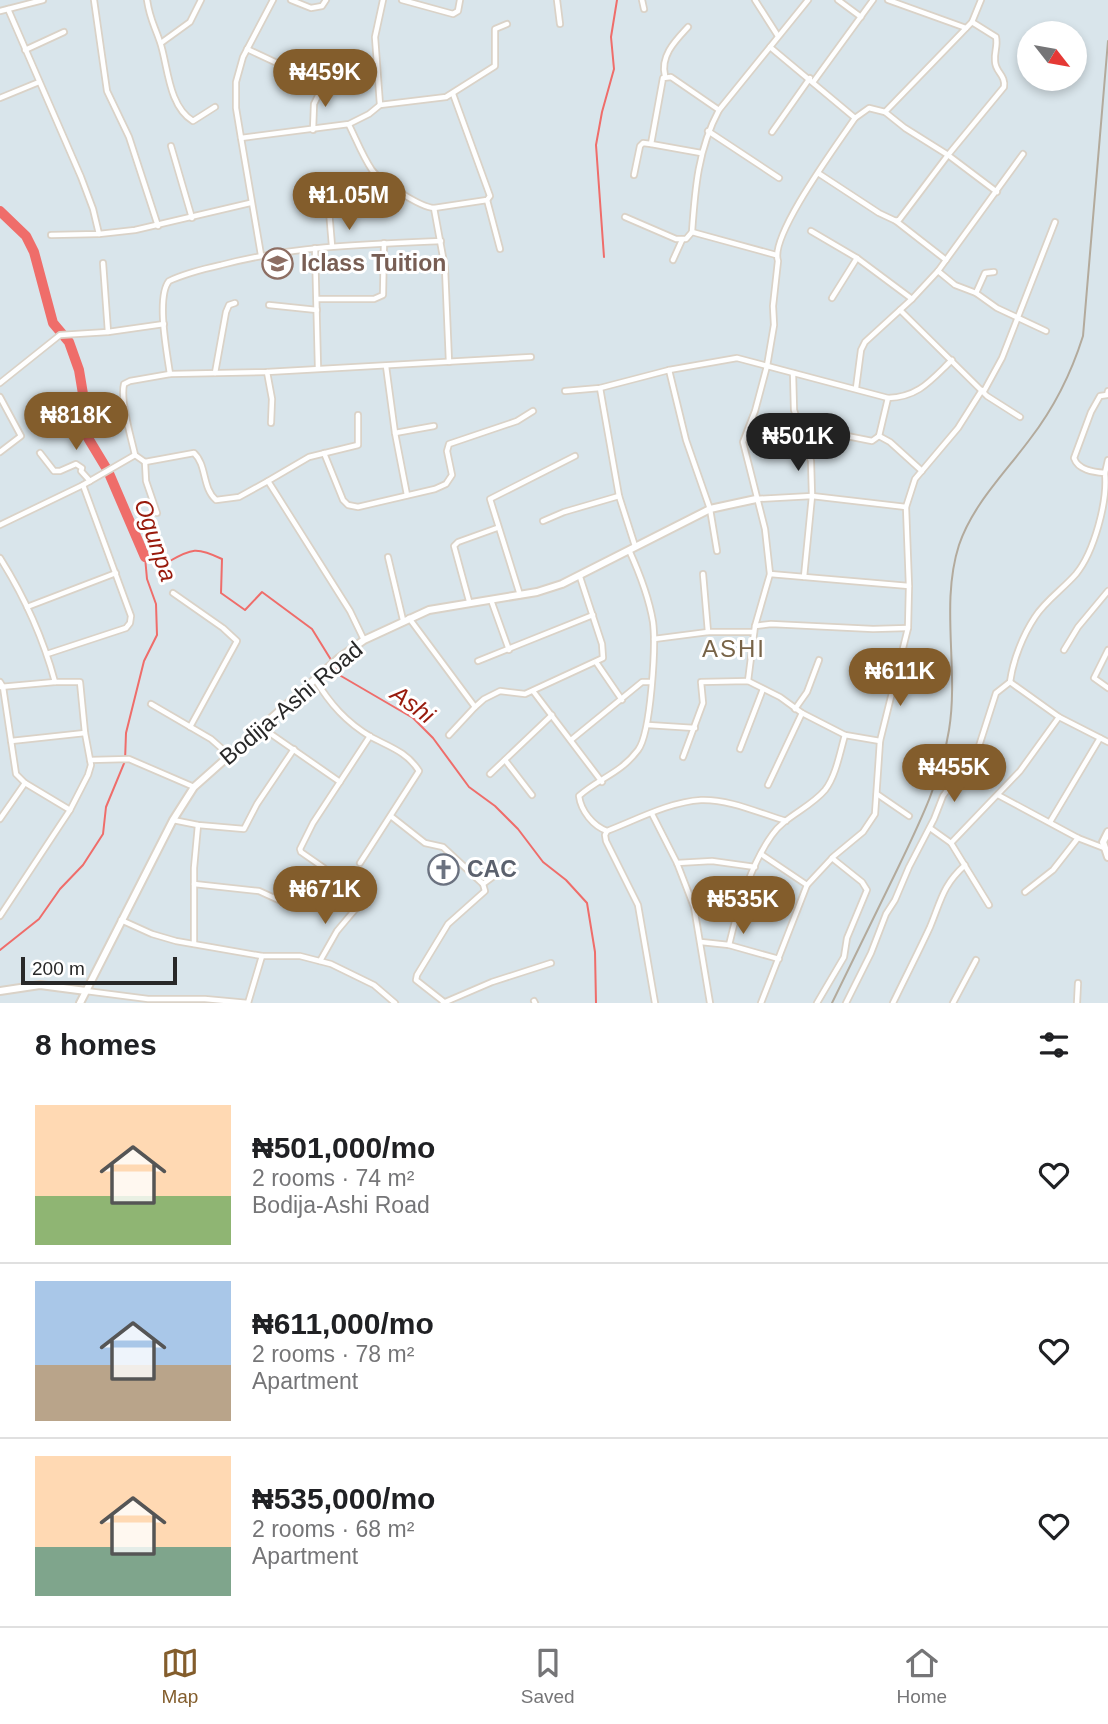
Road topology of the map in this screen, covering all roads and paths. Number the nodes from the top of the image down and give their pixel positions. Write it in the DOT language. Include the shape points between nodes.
graph roads {
  1 [pos="44,0"];
  2 [pos="94,0"];
  3 [pos="148,0"];
  4 [pos="201,0"];
  5 [pos="274,0"];
  6 [pos="291,0"];
  7 [pos="326,0"];
  8 [pos="383,0"];
  9 [pos="402,0"];
  10 [pos="460,0"];
  11 [pos="557,0"];
  12 [pos="642,0"];
  13 [pos="755,0"];
  14 [pos="808,0"];
  15 [pos="838,0"];
  16 [pos="873,0"];
  17 [pos="888,0"];
  18 [pos="981,0"];
  19 [pos="8,9"];
  20 [pos="644,9"];
  21 [pos="0,11"];
  22 [pos="861,17"];
  23 [pos="972,22"];
  24 [pos="507,24"];
  25 [pos="560,24"];
  26 [pos="688,27"];
  27 [pos="966,28"];
  28 [pos="64,32"];
  29 [pos="778,36"];
  30 [pos="161,43"];
  31 [pos="770,47"];
  32 [pos="247,49"];
  33 [pos="25,50"];
  34 [pos="334,63"];
  35 [pos="665,76"];
  36 [pos="812,80"];
  37 [pos="39,82"];
  38 [pos="322,84"];
  39 [pos="453,94"];
  40 [pos="0,98"];
  41 [pos="380,105"];
  42 [pos="215,107"];
  43 [pos="719,110"];
  44 [pos="885,112"];
  45 [pos="855,118"];
  46 [pos="349,124"];
  47 [pos="313,130"];
  48 [pos="708,131"];
  49 [pos="772,132"];
  50 [pos="241,138"];
  51 [pos="651,144"];
  52 [pos="171,146"];
  53 [pos="701,153"];
  54 [pos="1023,154"];
  55 [pos="948,155"];
  56 [pos="818,173"];
  57 [pos="634,175"];
  58 [pos="779,178"];
  59 [pos="299,187"];
  60 [pos="997,192"];
  61 [pos="487,200"];
  62 [pos="250,203"];
  63 [pos="434,208"];
  64 [pos="625,217"];
  65 [pos="192,218"];
  66 [pos="896,221"];
  67 [pos="1055,222"];
  68 [pos="158,226"];
  69 [pos="811,231"];
  70 [pos="692,232"];
  71 [pos="99,234"];
  72 [pos="51,235"];
  73 [pos="682,240"];
  74 [pos="440,241"];
  75 [pos="384,243"];
  76 [pos="332,246"];
  77 [pos="315,248"];
  78 [pos="499,249"];
  79 [pos="261,255"];
  80 [pos="776,255"];
  81 [pos="857,258"];
  82 [pos="673,260"];
  83 [pos="946,260"];
  84 [pos="103,263"];
  85 [pos="938,271"];
  86 [pos="994,272"];
  87 [pos="976,293"];
  88 [pos="832,298"];
  89 [pos="317,299"];
  90 [pos="912,299"];
  91 [pos="235,303"];
  92 [pos="269,305"];
  93 [pos="317,310"];
  94 [pos="900,310"];
  95 [pos="1018,320"];
  96 [pos="164,324"];
  97 [pos="1046,331"];
  98 [pos="108,332"];
  99 [pos="531,357"];
  100 [pos="952,359"];
  101 [pos="449,362"];
  102 [pos="386,366"];
  103 [pos="767,366"];
  104 [pos="318,368"];
  105 [pos="669,369"];
  106 [pos="267,372"];
  107 [pos="215,373"];
  108 [pos="793,373"];
  109 [pos="170,374"];
  110 [pos="0,383"];
  111 [pos="600,387"];
  112 [pos="856,388"];
  113 [pos="565,391"];
  114 [pos="983,391"];
  115 [pos="1108,391"];
  116 [pos="0,397"];
  117 [pos="888,398"];
  118 [pos="533,411"];
  119 [pos="358,415"];
  120 [pos="1020,416"];
  121 [pos="271,423"];
  122 [pos="434,426"];
  123 [pos="803,430"];
  124 [pos="395,433"];
  125 [pos="879,436"];
  126 [pos="0,452"];
  127 [pos="40,453"];
  128 [pos="324,453"];
  129 [pos="135,455"];
  130 [pos="575,456"];
  131 [pos="1108,460"];
  132 [pos="145,462"];
  133 [pos="922,471"];
  134 [pos="1106,472"];
  135 [pos="90,481"];
  136 [pos="268,481"];
  137 [pos="83,485"];
  138 [pos="407,495"];
  139 [pos="619,496"];
  140 [pos="811,496"];
  141 [pos="756,499"];
  142 [pos="906,507"];
  143 [pos="710,509"];
  144 [pos="157,513"];
  145 [pos="543,521"];
  146 [pos="1105,521"];
  147 [pos="0,526"];
  148 [pos="497,528"];
  149 [pos="632,548"];
  150 [pos="718,551"];
  151 [pos="388,557"];
  152 [pos="0,558"];
  153 [pos="116,573"];
  154 [pos="703,574"];
  155 [pos="770,574"];
  156 [pos="580,577"];
  157 [pos="804,577"];
  158 [pos="909,586"];
  159 [pos="1108,591"];
  160 [pos="173,593"];
  161 [pos="520,595"];
  162 [pos="491,600"];
  163 [pos="469,601"];
  164 [pos="27,607"];
  165 [pos="593,615"];
  166 [pos="406,619"];
  167 [pos="908,628"];
  168 [pos="755,629"];
  169 [pos="708,632"];
  170 [pos="654,639"];
  171 [pos="364,640"];
  172 [pos="509,650"];
  173 [pos="1064,650"];
  174 [pos="1108,650"];
  175 [pos="47,654"];
  176 [pos="819,660"];
  177 [pos="478,661"];
  178 [pos="596,662"];
  179 [pos="315,678"];
  180 [pos="748,681"];
  181 [pos="55,682"];
  182 [pos="651,682"];
  183 [pos="1010,682"];
  184 [pos="1,685"];
  185 [pos="1108,688"];
  186 [pos="763,689"];
  187 [pos="533,691"];
  188 [pos="621,700"];
  189 [pos="151,704"];
  190 [pos="475,707"];
  191 [pos="795,709"];
  192 [pos="802,713"];
  193 [pos="552,715"];
  194 [pos="1059,716"];
  195 [pos="648,725"];
  196 [pos="190,727"];
  197 [pos="261,727"];
  198 [pos="695,728"];
  199 [pos="85,733"];
  200 [pos="449,735"];
  201 [pos="845,735"];
  202 [pos="370,736"];
  203 [pos="1100,738"];
  204 [pos="571,740"];
  205 [pos="11,741"];
  206 [pos="880,741"];
  207 [pos="1108,742"];
  208 [pos="294,749"];
  209 [pos="740,749"];
  210 [pos="228,754"];
  211 [pos="683,757"];
  212 [pos="90,760"];
  213 [pos="505,760"];
  214 [pos="490,775"];
  215 [pos="340,782"];
  216 [pos="602,782"];
  217 [pos="25,783"];
  218 [pos="768,785"];
  219 [pos="194,787"];
  220 [pos="877,793"];
  221 [pos="532,795"];
  222 [pos="998,795"];
  223 [pos="71,810"];
  224 [pos="652,814"];
  225 [pos="909,816"];
  226 [pos="392,817"];
  227 [pos="0,819"];
  228 [pos="173,820"];
  229 [pos="786,821"];
  230 [pos="1050,822"];
  231 [pos="198,825"];
  232 [pos="930,828"];
  233 [pos="607,831"];
  234 [pos="1108,832"];
  235 [pos="1078,838"];
  236 [pos="951,842"];
  237 [pos="1104,848"];
  238 [pos="761,854"];
  239 [pos="1108,857"];
  240 [pos="832,858"];
  241 [pos="513,862"];
  242 [pos="360,863"];
  243 [pos="677,863"];
  244 [pos="964,865"];
  245 [pos="755,866"];
  246 [pos="326,875"];
  247 [pos="194,884"];
  248 [pos="483,884"];
  249 [pos="807,885"];
  250 [pos="1025,892"];
  251 [pos="989,905"];
  252 [pos="0,916"];
  253 [pos="121,920"];
  254 [pos="701,942"];
  255 [pos="194,944"];
  256 [pos="729,945"];
  257 [pos="262,956"];
  258 [pos="779,959"];
  259 [pos="976,960"];
  260 [pos="320,961"];
  261 [pos="551,963"];
  262 [pos="1078,983"];
  263 [pos="0,991"];
  264 [pos="86,991"];
  265 [pos="192,1001"];
  266 [pos="389,1001"];
  267 [pos="80,1003"];
  268 [pos="248,1003"];
  269 [pos="395,1003"];
  270 [pos="443,1003"];
  271 [pos="655,1003"];
  272 [pos="710,1003"];
  273 [pos="761,1003"];
  274 [pos="817,1003"];
  275 [pos="846,1003"];
  276 [pos="893,1003"];
  277 [pos="954,1003"];
  278 [pos="1077,1003"];
  1 -- 19 [label="street"];
  2 -- 68 [label="street" via="107,91 129,137"];
  3 -- 30 [label="street" via="150,20"];
  4 -- 30 [label="street" via="190,22"];
  5 -- 32 [label="street"];
  6 -- 7 [label="street" via="315,8"];
  8 -- 41 [label="street" via="375,37"];
  9 -- 10 [label="street" via="453,14"];
  11 -- 25 [label="street"];
  12 -- 20 [label="street"];
  13 -- 29 [label="street"];
  14 -- 29 [label="street"];
  15 -- 22 [label="street"];
  16 -- 22 [label="street"];
  17 -- 27 [label="street"];
  18 -- 23 [label="street"];
  19 -- 21 [label="street"];
  19 -- 33 [label="street"];
  22 -- 36 [label="street"];
  23 -- 27 [label="street"];
  23 -- 55 [label="street" via="996,37 995,61 1004,87"];
  24 -- 39 [label="street" via="495,29 495,66"];
  26 -- 35 [label="street" via="664,62"];
  27 -- 44 [label="street"];
  28 -- 33 [label="street"];
  29 -- 31 [label="street"];
  30 -- 42 [label="street" via="167,76 188,118 195,120"];
  31 -- 36 [label="street"];
  31 -- 43 [label="street"];
  32 -- 38 [label="street"];
  32 -- 50 [label="street" via="236,82"];
  33 -- 37 [label="street"];
  34 -- 38 [label="street"];
  35 -- 43 [label="street"];
  35 -- 51 [label="street"];
  36 -- 45 [label="street"];
  36 -- 49 [label="street"];
  37 -- 40 [label="street"];
  37 -- 71 [label="street" via="81,177"];
  38 -- 47 [label="street" via="312,110"];
  39 -- 41 [label="street"];
  39 -- 61 [label="street" via="490,196"];
  41 -- 46 [label="street"];
  43 -- 48 [label="street"];
  44 -- 45 [label="street" via="869,108"];
  44 -- 55 [label="street"];
  45 -- 56 [label="street"];
  46 -- 47 [label="street"];
  46 -- 63 [label="street" via="378,176 411,199"];
  47 -- 50 [label="street"];
  48 -- 53 [label="street"];
  48 -- 58 [label="street"];
  50 -- 62 [label="street"];
  51 -- 53 [label="street"];
  51 -- 57 [label="street" via="640,146"];
  52 -- 65 [label="street"];
  53 -- 70 [label="street"];
  54 -- 60 [label="street"];
  55 -- 60 [label="street"];
  55 -- 66 [label="street"];
  56 -- 66 [label="street"];
  56 -- 80 [label="street" via="787,224"];
  59 -- 76 [label="street" via="322,183 327,187"];
  60 -- 83 [label="street"];
  61 -- 63 [label="street"];
  61 -- 78 [label="street"];
  62 -- 65 [label="street"];
  62 -- 79 [label="street"];
  63 -- 74 [label="street"];
  64 -- 73 [label="street"];
  65 -- 68 [label="street"];
  66 -- 83 [label="street"];
  67 -- 95 [label="street"];
  68 -- 71 [label="street"];
  69 -- 81 [label="street"];
  70 -- 73 [label="street"];
  70 -- 80 [label="street"];
  71 -- 72 [label="street"];
  73 -- 82 [label="street"];
  74 -- 75 [label="street"];
  74 -- 101 [label="street"];
  75 -- 76 [label="street"];
  75 -- 89 [label="street" via="383,295"];
  76 -- 77 [label="street"];
  77 -- 79 [label="street"];
  77 -- 89 [label="street"];
  79 -- 96 [label="street" via="169,281 163,293"];
  80 -- 103 [label="street" via="774,325"];
  81 -- 88 [label="street"];
  81 -- 90 [label="street"];
  83 -- 85 [label="street"];
  84 -- 98 [label="street"];
  85 -- 87 [label="street" via="955,285"];
  85 -- 90 [label="street"];
  86 -- 87 [label="street" via="985,273"];
  87 -- 95 [label="street"];
  89 -- 93 [label="street"];
  90 -- 94 [label="street"];
  91 -- 107 [label="street" via="226,312"];
  92 -- 93 [label="street"];
  93 -- 104 [label="street"];
  94 -- 100 [label="street"];
  94 -- 112 [label="street" via="862,347"];
  95 -- 97 [label="street"];
  95 -- 114 [label="street"];
  96 -- 98 [label="street"];
  96 -- 109 [label="street"];
  98 -- 110 [label="street" via="63,335"];
  99 -- 101 [label="street"];
  100 -- 114 [label="street"];
  100 -- 117 [label="street" via="910,396"];
  101 -- 102 [label="street"];
  102 -- 104 [label="street"];
  102 -- 124 [label="street"];
  103 -- 105 [label="street" via="737,358"];
  103 -- 108 [label="street"];
  103 -- 141 [label="street" via="743,442"];
  104 -- 106 [label="street"];
  105 -- 111 [label="street"];
  105 -- 143 [label="street" via="686,440"];
  106 -- 107 [label="street"];
  106 -- 121 [label="street"];
  107 -- 109 [label="street"];
  108 -- 112 [label="street"];
  108 -- 123 [label="street" via="794,410"];
  109 -- 129 [label="street" via="124,384"];
  111 -- 113 [label="street"];
  111 -- 139 [label="street"];
  112 -- 117 [label="street"];
  114 -- 120 [label="street"];
  114 -- 133 [label="street"];
  115 -- 134 [label="street" via="1091,412 1074,458 1081,467"];
  116 -- 126 [label="street" via="21,436"];
  117 -- 125 [label="street"];
  118 -- 138 [label="street" via="449,444 450,480 435,489"];
  119 -- 128 [label="street" via="358,445"];
  122 -- 124 [label="street"];
  123 -- 125 [label="street" via="872,441"];
  123 -- 140 [label="street" via="811,461"];
  124 -- 138 [label="street"];
  125 -- 133 [label="street"];
  127 -- 135 [label="street" via="54,471 76,464"];
  128 -- 136 [label="street"];
  128 -- 138 [label="street" via="348,505 358,507"];
  129 -- 132 [label="street"];
  129 -- 135 [label="street"];
  130 -- 148 [label="street" via="492,497"];
  131 -- 134 [label="street"];
  132 -- 136 [label="street" via="194,453 209,494 216,500 239,497"];
  132 -- 144 [label="street"];
  133 -- 142 [label="street"];
  134 -- 146 [label="street"];
  135 -- 137 [label="street"];
  136 -- 171 [label="street"];
  137 -- 147 [label="street"];
  137 -- 153 [label="street"];
  139 -- 145 [label="street"];
  139 -- 149 [label="street"];
  140 -- 141 [label="street, Bodija-Ashi Road"];
  140 -- 142 [label="street, Bodija-Ashi Road"];
  140 -- 157 [label="street"];
  141 -- 143 [label="street, Bodija-Ashi Road"];
  141 -- 155 [label="street" via="767,536"];
  142 -- 158 [label="street"];
  143 -- 149 [label="street, Bodija-Ashi Road"];
  143 -- 150 [label="street"];
  146 -- 183 [label="street" via="1077,573 1036,614"];
  148 -- 161 [label="street"];
  148 -- 163 [label="street" via="454,546"];
  149 -- 156 [label="street, Bodija-Ashi Road"];
  149 -- 170 [label="street"];
  151 -- 166 [label="street"];
  152 -- 164 [label="street"];
  153 -- 164 [label="street"];
  153 -- 175 [label="street" via="131,616 128,626"];
  154 -- 169 [label="street"];
  155 -- 157 [label="street"];
  155 -- 168 [label="street"];
  156 -- 161 [label="street, Bodija-Ashi Road"];
  156 -- 165 [label="street"];
  157 -- 158 [label="street"];
  158 -- 167 [label="street"];
  159 -- 173 [label="street"];
  160 -- 196 [label="street" via="237,641"];
  161 -- 162 [label="street, Bodija-Ashi Road"];
  162 -- 163 [label="street, Bodija-Ashi Road"];
  162 -- 172 [label="street"];
  163 -- 166 [label="street, Bodija-Ashi Road"];
  164 -- 175 [label="street"];
  165 -- 172 [label="street"];
  165 -- 178 [label="street" via="604,651"];
  166 -- 171 [label="street, Bodija-Ashi Road"];
  166 -- 190 [label="street"];
  167 -- 168 [label="street" via="771,624"];
  167 -- 206 [label="street"];
  168 -- 169 [label="street"];
  168 -- 180 [label="street"];
  169 -- 170 [label="street"];
  170 -- 182 [label="street"];
  171 -- 179 [label="street, Bodija-Ashi Road"];
  172 -- 177 [label="street"];
  174 -- 185 [label="street" via="1094,678"];
  175 -- 181 [label="street"];
  176 -- 191 [label="street"];
  178 -- 187 [label="street"];
  178 -- 188 [label="street"];
  179 -- 197 [label="street, Bodija-Ashi Road"];
  179 -- 202 [label="street" via="342,717"];
  180 -- 186 [label="street"];
  180 -- 198 [label="street" via="701,682 703,703"];
  181 -- 184 [label="street"];
  181 -- 199 [label="street" via="80,682"];
  182 -- 188 [label="street" via="642,682"];
  182 -- 195 [label="street"];
  183 -- 194 [label="street"];
  183 -- 232 [label="street" via="996,693 984,736 949,785"];
  184 -- 205 [label="street"];
  186 -- 191 [label="street"];
  186 -- 209 [label="street"];
  187 -- 190 [label="street" via="500,691"];
  187 -- 193 [label="street"];
  188 -- 204 [label="street"];
  189 -- 196 [label="street"];
  190 -- 200 [label="street"];
  191 -- 192 [label="street"];
  192 -- 201 [label="street"];
  192 -- 218 [label="street"];
  193 -- 204 [label="street"];
  193 -- 213 [label="street"];
  194 -- 203 [label="street"];
  194 -- 222 [label="street"];
  195 -- 198 [label="street"];
  195 -- 216 [label="street" via="645,741 636,753"];
  196 -- 210 [label="street"];
  197 -- 208 [label="street"];
  197 -- 210 [label="street, Bodija-Ashi Road"];
  198 -- 211 [label="street"];
  199 -- 205 [label="street"];
  199 -- 212 [label="street"];
  201 -- 206 [label="street"];
  201 -- 229 [label="street" via="824,792"];
  202 -- 215 [label="street"];
  202 -- 226 [label="street" via="397,749 419,771"];
  203 -- 207 [label="street"];
  203 -- 230 [label="street"];
  204 -- 216 [label="street"];
  205 -- 217 [label="street" via="16,774"];
  206 -- 220 [label="street"];
  208 -- 215 [label="street"];
  208 -- 231 [label="street" via="244,829"];
  210 -- 219 [label="street, Bodija-Ashi Road"];
  212 -- 219 [label="street" via="126,759"];
  212 -- 223 [label="street"];
  213 -- 214 [label="street"];
  213 -- 221 [label="street"];
  215 -- 246 [label="street" via="300,849 321,864"];
  216 -- 233 [label="street" via="581,793 579,800 591,821"];
  217 -- 223 [label="street"];
  217 -- 227 [label="street"];
  219 -- 228 [label="street, Bodija-Ashi Road"];
  220 -- 225 [label="street"];
  220 -- 240 [label="street" via="871,822"];
  222 -- 230 [label="street"];
  222 -- 236 [label="street"];
  223 -- 252 [label="street"];
  224 -- 229 [label="street" via="702,800"];
  224 -- 233 [label="street"];
  224 -- 243 [label="street"];
  226 -- 242 [label="street"];
  226 -- 248 [label="street" via="425,843 443,847"];
  228 -- 231 [label="street"];
  228 -- 253 [label="street, Bodija-Ashi Road"];
  229 -- 238 [label="street"];
  230 -- 235 [label="street"];
  231 -- 247 [label="street"];
  232 -- 236 [label="street"];
  232 -- 275 [label="street"];
  233 -- 271 [label="street" via="606,841 638,905"];
  234 -- 237 [label="street"];
  235 -- 237 [label="street"];
  235 -- 250 [label="street" via="1053,870"];
  236 -- 244 [label="street"];
  237 -- 239 [label="street"];
  238 -- 245 [label="street"];
  238 -- 249 [label="street"];
  240 -- 249 [label="street"];
  240 -- 274 [label="street" via="867,890 844,957"];
  241 -- 248 [label="street"];
  243 -- 245 [label="street"];
  243 -- 254 [label="street"];
  244 -- 251 [label="street"];
  244 -- 276 [label="street" via="940,896"];
  245 -- 256 [label="street"];
  246 -- 247 [label="street" via="316,903 309,908 253,890"];
  246 -- 260 [label="street" via="358,906"];
  247 -- 255 [label="street"];
  248 -- 270 [label="street" via="485,891 448,924 416,978"];
  249 -- 258 [label="street"];
  253 -- 255 [label="street" via="152,934"];
  253 -- 264 [label="street, Bodija-Ashi Road"];
  254 -- 256 [label="street"];
  254 -- 272 [label="street"];
  255 -- 257 [label="street"];
  256 -- 258 [label="street"];
  257 -- 260 [label="street"];
  257 -- 268 [label="street"];
  258 -- 273 [label="street"];
  259 -- 277 [label="street"];
  260 -- 266 [label="street" via="374,985"];
  261 -- 270 [label="street"];
  262 -- 278 [label="street"];
  263 -- 264 [label="street" via="40,985"];
  264 -- 265 [label="street"];
  264 -- 267 [label="street, Bodija-Ashi Road"];
  265 -- 268 [label="street"];
  266 -- 269 [label="street"];
}
